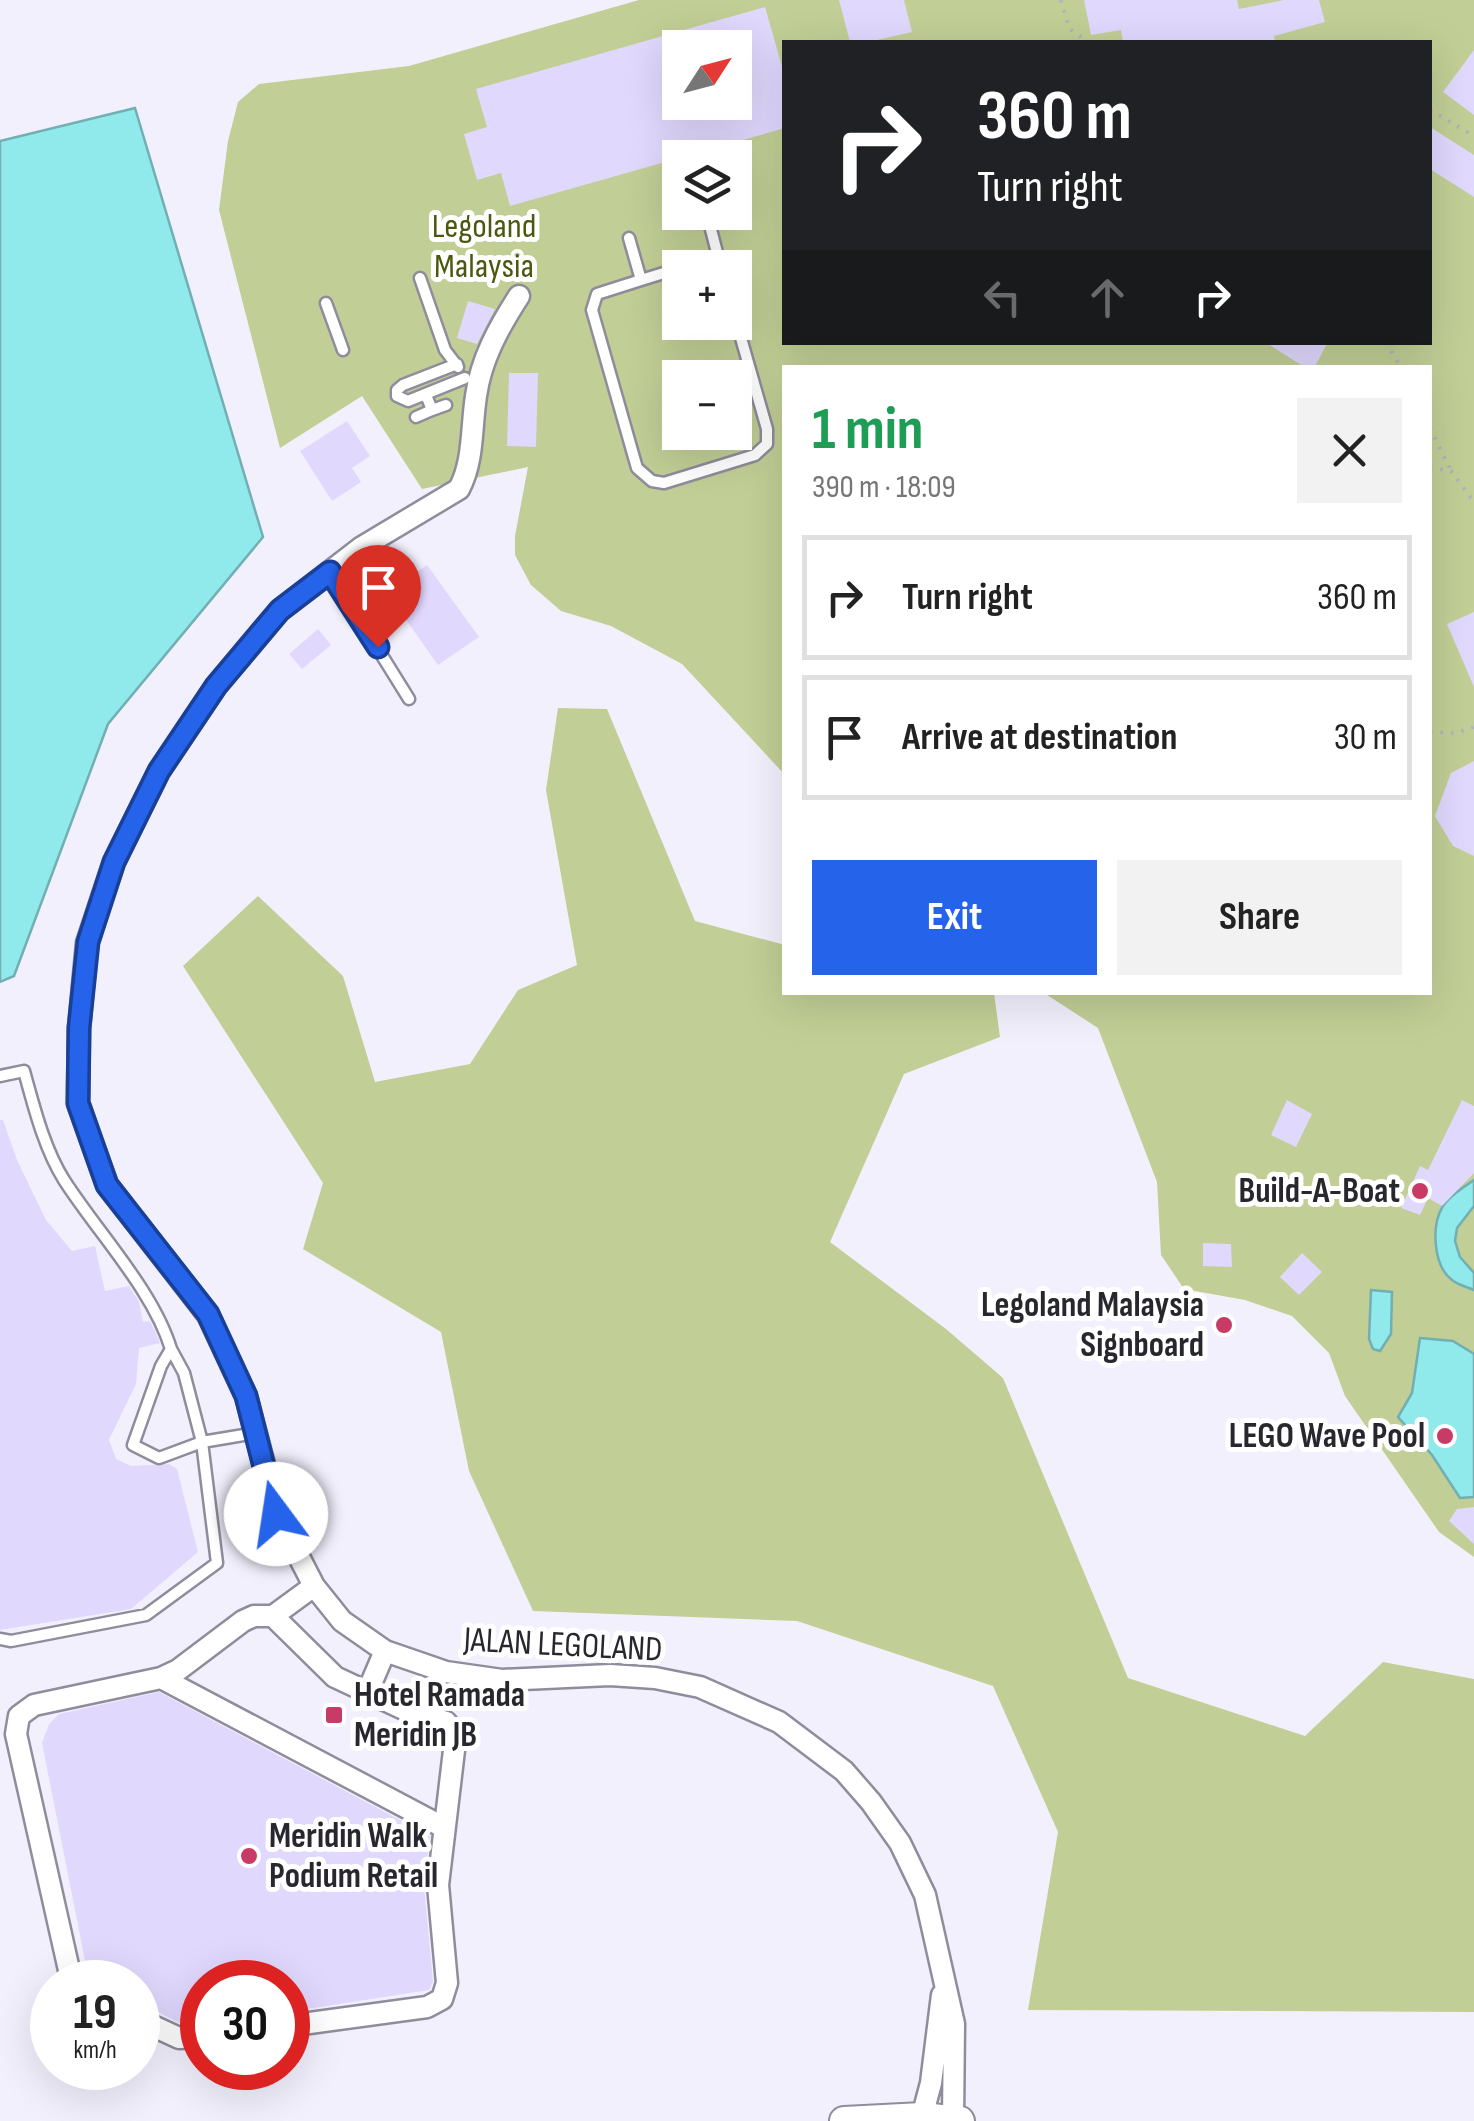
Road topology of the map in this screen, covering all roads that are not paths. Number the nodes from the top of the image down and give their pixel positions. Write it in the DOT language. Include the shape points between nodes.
graph roads {
  1 [pos="629,238"];
  2 [pos="662,274"];
  3 [pos="420,278"];
  4 [pos="640,280"];
  5 [pos="519,296"];
  6 [pos="326,303"];
  7 [pos="742,340"];
  8 [pos="343,350"];
  9 [pos="456,364"];
  10 [pos="471,385"];
  11 [pos="426,396"];
  12 [pos="446,405"];
  13 [pos="432,410"];
  14 [pos="416,417"];
  15 [pos="330,572"];
  16 [pos="409,699"];
  17 [pos="0,1076"];
  18 [pos="171,1349"];
  19 [pos="256,1434"];
  20 [pos="202,1442"];
  21 [pos="314,1586"];
  22 [pos="273,1616"];
  23 [pos="0,1638"];
  24 [pos="385,1651"];
  25 [pos="161,1678"];
  26 [pos="367,1693"];
  27 [pos="444,1827"];
  28 [pos="68,1960"];
  29 [pos="943,1984"];
  30 [pos="310,2023"];
  31 [pos="922,2117"];
  32 [pos="844,2121"];
  33 [pos="956,2121"];
  1 -- 4 [label="lane"];
  2 -- 4 [label="lane"];
  3 -- 9 [label="lane"];
  4 -- 7 [label="lane" via="597,294 592,304 637,468 652,481 755,455 767,444"];
  5 -- 10 [label="street"];
  6 -- 8 [label="lane"];
  9 -- 10 [label="lane"];
  9 -- 11 [label="lane" via="397,390 408,400"];
  10 -- 11 [label="lane"];
  10 -- 15 [label="street, JALAN LEGOLAND" via="468,472 459,488"];
  11 -- 13 [label="lane"];
  12 -- 13 [label="lane"];
  13 -- 14 [label="lane"];
  15 -- 16 [label="lane"];
  15 -- 19 [label="street, JALAN LEGOLAND" via="280,610 216,686 159,771 114,862 88,942 79,1028 78,1103 107,1185 208,1314"];
  17 -- 18 [label="lane" via="24,1071 61,1176 159,1314"];
  18 -- 20 [label="lane"];
  18 -- 20 [label="lane" via="133,1445 158,1458"];
  19 -- 20 [label="lane"];
  19 -- 21 [label="street, JALAN LEGOLAND" via="276,1514"];
  20 -- 23 [label="lane" via="218,1556 209,1572 146,1615"];
  21 -- 22 [label="street"];
  21 -- 24 [label="street, JALAN LEGOLAND" via="342,1621"];
  22 -- 25 [label="street" via="243,1621"];
  22 -- 26 [label="street" via="335,1677"];
  24 -- 26 [label="street"];
  24 -- 29 [label="street, JALAN LEGOLAND" via="446,1672 502,1680 656,1678 700,1687 779,1722 844,1771 900,1844 926,1895"];
  25 -- 27 [label="street"];
  25 -- 28 [label="street" via="34,1705 16,1724"];
  26 -- 27 [label="street" via="452,1727"];
  27 -- 30 [label="street" via="438,1885 442,1999 427,2008"];
  29 -- 31 [label="street, JALAN LEGOLAND"];
  29 -- 33 [label="street, JALAN LEGOLAND" via="954,2024"];
  31 -- 32 [label="main road"];
  31 -- 33 [label="main road"];
}
